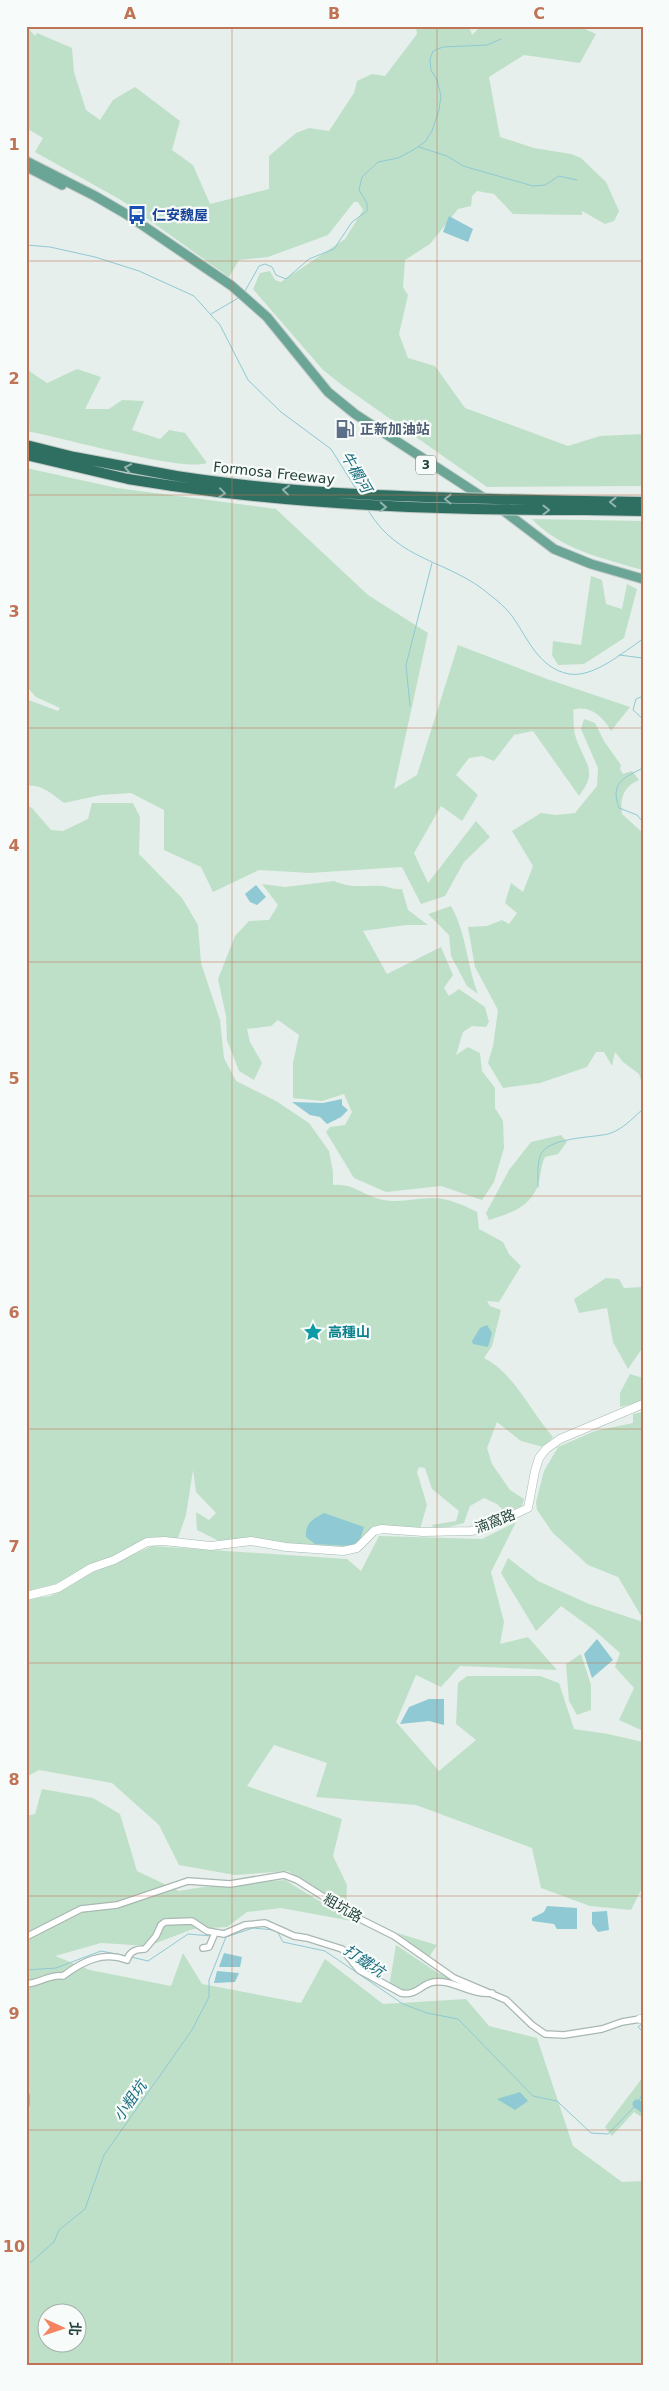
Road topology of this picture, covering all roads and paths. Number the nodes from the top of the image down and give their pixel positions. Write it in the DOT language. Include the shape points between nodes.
graph roads {
  1 [pos="26,161"];
  2 [pos="26,167"];
  3 [pos="240,297"];
  4 [pos="26,444"];
  5 [pos="26,455"];
  6 [pos="175,481"];
  7 [pos="643,502"];
  8 [pos="584,506"];
  9 [pos="643,511"];
  10 [pos="524,529"];
  11 [pos="643,579"];
  12 [pos="643,583"];
  13 [pos="643,1404"];
  14 [pos="26,1596"];
  15 [pos="215,1933"];
  16 [pos="26,1937"];
  17 [pos="202,1948"];
  18 [pos="26,1984"];
  19 [pos="494,1993"];
  20 [pos="641,2019"];
  21 [pos="26,2096"];
  22 [pos="26,2104"];
  1 -- 3 [label="main road, 3" via="126,214"];
  2 -- 3 [label="main road, 3" via="104,205"];
  3 -- 10 [label="main road, 3" via="312,382 354,417"];
  6 -- 4 [label="highway, Formosa Freeway, one-way"];
  5 -- 6 [label="highway, Formosa Freeway" via="81,469"];
  6 -- 8 [label="highway, Formosa Freeway, bridge" via="302,492"];
  7 -- 8 [label="highway, Formosa Freeway, one-way"];
  8 -- 9 [label="highway, Formosa Freeway"];
  10 -- 11 [label="main road, 3" via="554,549"];
  10 -- 12 [label="main road, 3" via="561,558"];
  13 -- 14 [label="street, 湳窩路" via="553,1443 539,1458 528,1508 484,1529 423,1532 382,1529 374,1531 351,1550 298,1548 251,1541 211,1546 147,1542 91,1568 58,1588"];
  15 -- 17 [label="street" via="209,1947"];
  15 -- 18 [label="street" via="192,1921 165,1922 145,1949 136,1949 128,1957 107,1956 82,1964 63,1976 54,1975"];
  15 -- 19 [label="street" via="233,1932 245,1925 265,1924 342,1949 359,1970 401,1993 417,1992 432,1982 483,1995"];
  16 -- 19 [label="street, 粗坑路" via="81,1909 117,1905 188,1882 230,1884 284,1875 394,1936 454,1978"];
  19 -- 20 [label="street, 粗坑路" via="512,2004 532,2026 545,2034 564,2035"];
  21 -- 22 [label="street"];
}
